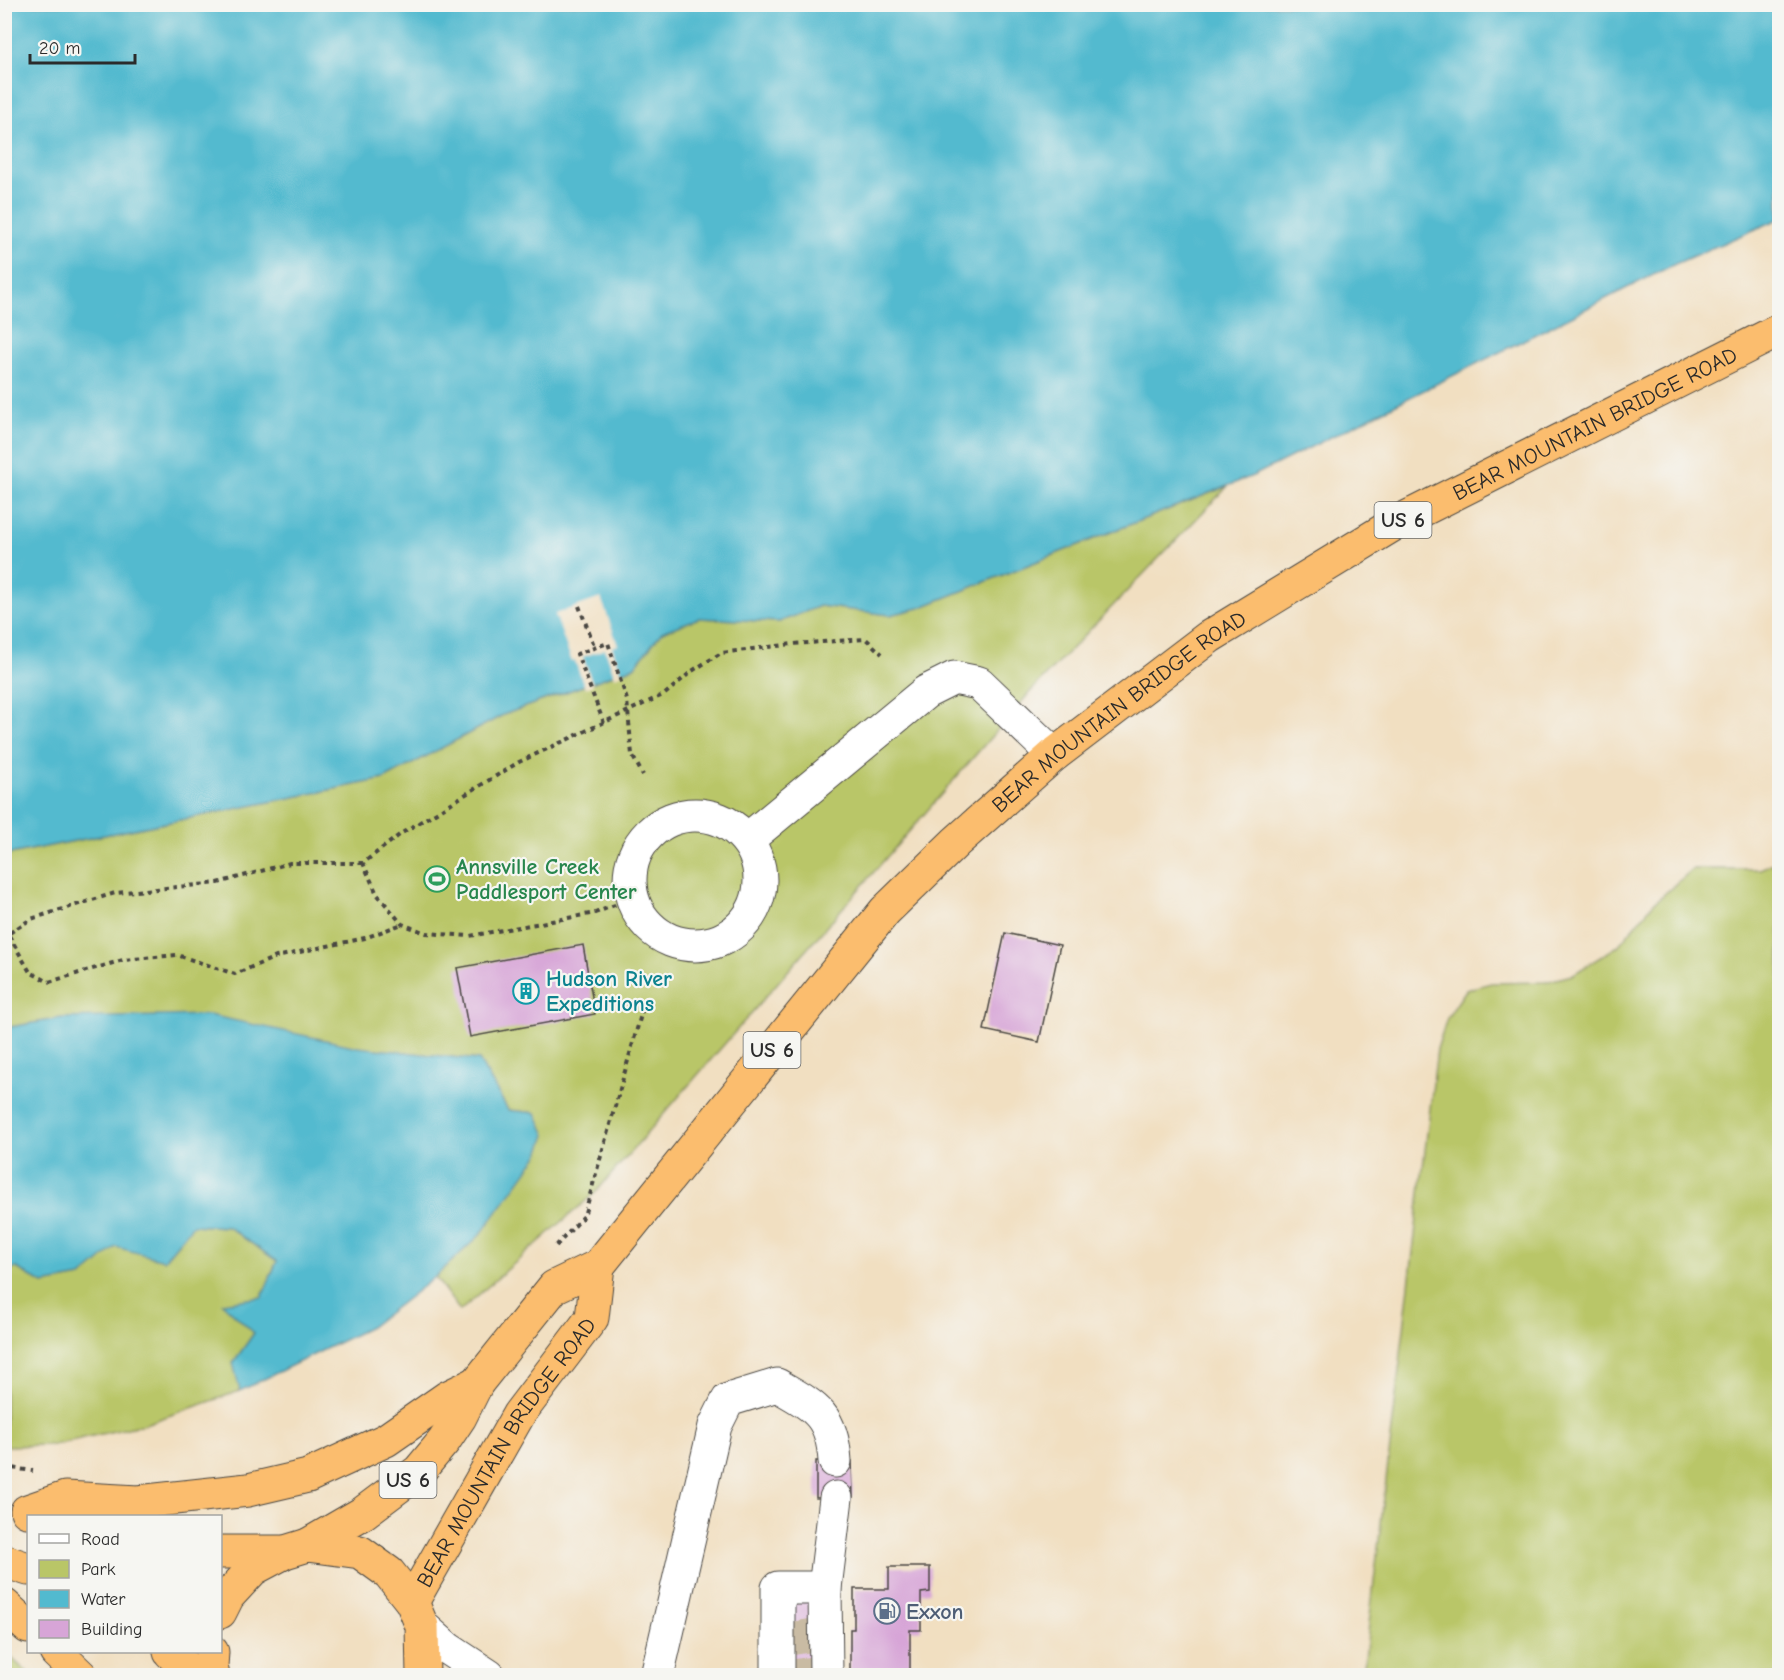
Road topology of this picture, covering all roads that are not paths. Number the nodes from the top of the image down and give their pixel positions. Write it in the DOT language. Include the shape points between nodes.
graph roads {
  1 [pos="1779,330"];
  2 [pos="1054,755"];
  3 [pos="747,840"];
  4 [pos="598,1266"];
  5 [pos="477,1383"];
  6 [pos="835,1461"];
  7 [pos="836,1498"];
  8 [pos="22,1512"];
  9 [pos="296,1549"];
  10 [pos="222,1552"];
  11 [pos="4,1561"];
  12 [pos="27,1569"];
  13 [pos="825,1588"];
  14 [pos="4,1605"];
  15 [pos="222,1608"];
  16 [pos="417,1614"];
  17 [pos="27,1626"];
  18 [pos="57,1653"];
  19 [pos="171,1653"];
  20 [pos="212,1653"];
  21 [pos="823,1672"];
  22 [pos="81,1676"];
  23 [pos="194,1676"];
  24 [pos="213,1676"];
  25 [pos="423,1676"];
  26 [pos="489,1676"];
  27 [pos="657,1676"];
  28 [pos="778,1676"];
  1 -- 2 [label="highway, BEAR MOUNTAIN BRIDGE ROAD / US 6" via="1396,523 1209,637"];
  2 -- 3 [label="lane" via="979,683 954,678 926,692"];
  2 -- 4 [label="highway, BEAR MOUNTAIN BRIDGE ROAD / US 6" via="885,911"];
  3 -- 3 [label="lane" via="757,858 758,899 749,918 734,933 715,943 695,946 674,942 641,917 632,898 630,876 635,854 647,836 665,822 686,815 709,816 730,825"];
  4 -- 5 [label="highway, BEAR MOUNTAIN BRIDGE ROAD / US 6" via="554,1287"];
  4 -- 16 [label="highway, BEAR MOUNTAIN BRIDGE ROAD / US 6" via="592,1318 519,1414"];
  5 -- 8 [label="highway, US 6" via="448,1397 386,1440 308,1476 248,1490 138,1502 65,1498"];
  5 -- 9 [label="highway, BEAR MOUNTAIN BRIDGE ROAD / US 6" via="460,1418 419,1471 363,1513"];
  6 -- 27 [label="lane" via="829,1425 816,1410 777,1385 729,1400 715,1426"];
  7 -- 13 [label="lane"];
  9 -- 10 [label="highway"];
  9 -- 15 [label="highway, BEAR MOUNTAIN BRIDGE ROAD" via="253,1569"];
  9 -- 16 [label="highway" via="360,1552 389,1574"];
  11 -- 12 [label="highway"];
  13 -- 21 [label="lane"];
  13 -- 28 [label="lane" via="778,1588"];
  14 -- 17 [label="highway"];
  16 -- 25 [label="highway"];
  16 -- 26 [label="lane" via="448,1649"];
  18 -- 22 [label="highway"];
  19 -- 23 [label="highway"];
  20 -- 24 [label="highway"];
}
